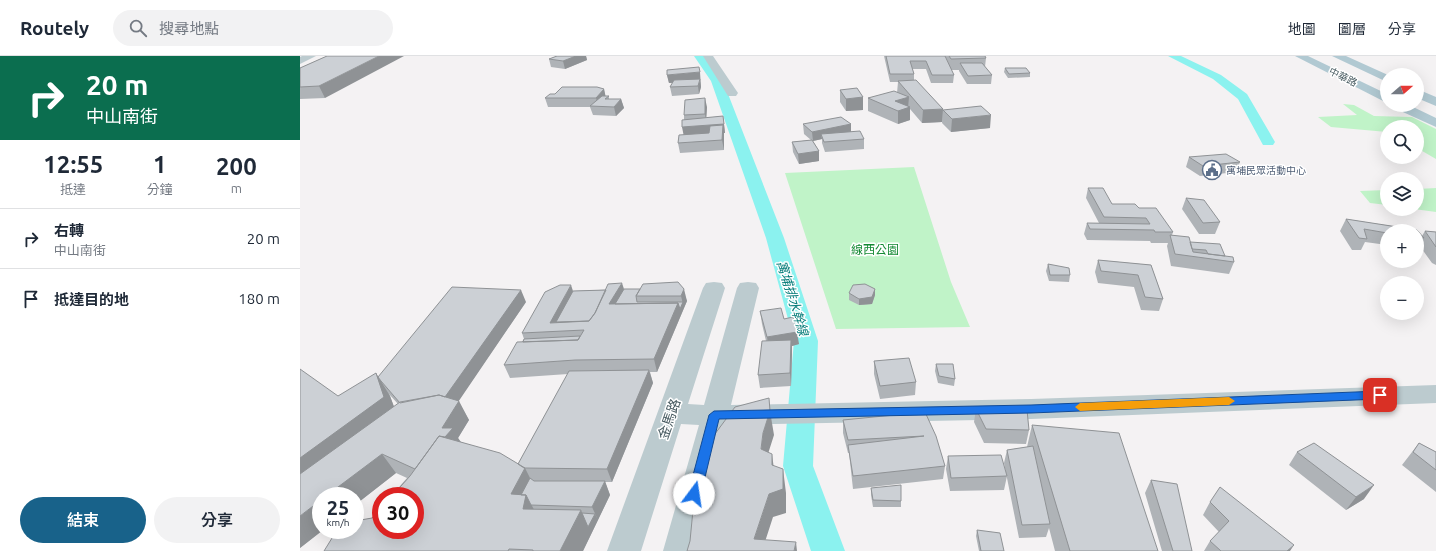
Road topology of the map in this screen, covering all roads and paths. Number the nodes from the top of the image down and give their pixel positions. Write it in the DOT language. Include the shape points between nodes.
graph roads {
  1 [pos="311,56"];
  2 [pos="708,56"];
  3 [pos="1300,56"];
  4 [pos="1312,56"];
  5 [pos="1325,56"];
  6 [pos="1337,56"];
  7 [pos="300,61"];
  8 [pos="1380,76"];
  9 [pos="1380,82"];
  10 [pos="1380,89"];
  11 [pos="732,93"];
  12 [pos="1380,96"];
  13 [pos="1424,96"];
  14 [pos="1424,102"];
  15 [pos="1436,102"];
  16 [pos="1436,108"];
  17 [pos="1424,110"];
  18 [pos="1413,112"];
  19 [pos="1436,116"];
  20 [pos="1436,123"];
  21 [pos="714,288"];
  22 [pos="748,288"];
  23 [pos="1436,394"];
  24 [pos="671,414"];
  25 [pos="714,415"];
  26 [pos="624,551"];
  27 [pos="680,551"];
  1 -- 7 [label="street"];
  2 -- 11 [label="street"];
  3 -- 12 [label="main road, 中華路"];
  4 -- 10 [label="main road, 中華路"];
  5 -- 9 [label="main road, 中華路"];
  6 -- 8 [label="main road, 中華路"];
  13 -- 15 [label="main road"];
  14 -- 16 [label="main road"];
  17 -- 19 [label="main road"];
  18 -- 20 [label="main road"];
  21 -- 24 [label="street, 金馬路"];
  22 -- 25 [label="street"];
  23 -- 25 [label="street" via="1031,409"];
  24 -- 25 [label="street"];
  24 -- 26 [label="street, 金馬路"];
  25 -- 27 [label="street"];
}
